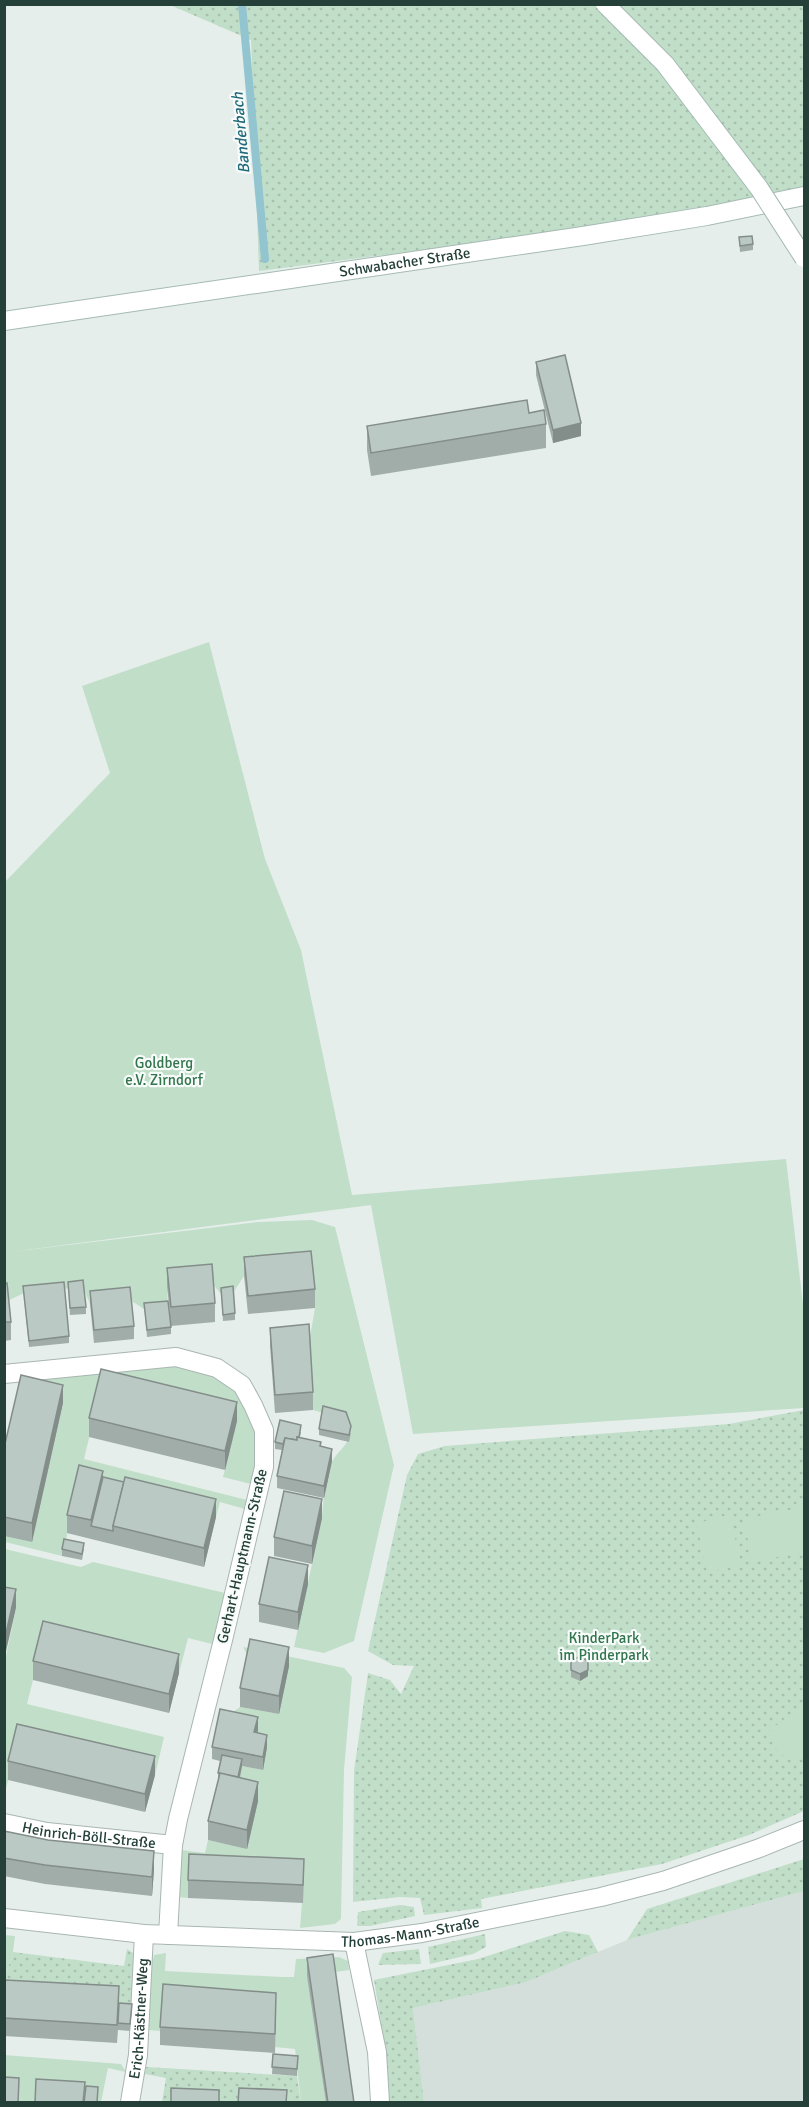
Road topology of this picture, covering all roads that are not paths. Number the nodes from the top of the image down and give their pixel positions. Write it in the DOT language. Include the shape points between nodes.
graph roads {
  1 [pos="605,4"];
  2 [pos="804,196"];
  3 [pos="804,258"];
  4 [pos="4,321"];
  5 [pos="4,1374"];
  6 [pos="4,1822"];
  7 [pos="804,1830"];
  8 [pos="173,1845"];
  9 [pos="4,1918"];
  10 [pos="144,1934"];
  11 [pos="168,1935"];
  12 [pos="354,1942"];
  13 [pos="130,2103"];
  14 [pos="380,2103"];
  1 -- 3 [label="street, bridge" via="665,64 759,188"];
  2 -- 4 [label="street, Schwabacher Straße" via="583,236"];
  5 -- 8 [label="street, Gerhart-Hauptmann-Straße" via="176,1357 218,1368 242,1385 264,1430 264,1467"];
  6 -- 8 [label="street, Heinrich-Böll-Straße" via="47,1832"];
  7 -- 12 [label="street, Thomas-Mann-Straße" via="663,1881 601,1897 422,1933"];
  8 -- 11 [label="street, Gerhart-Hauptmann-Straße"];
  9 -- 10 [label="street, Thomas-Mann-Straße"];
  10 -- 11 [label="street, Thomas-Mann-Straße"];
  10 -- 13 [label="street, Erich-Kästner-Weg" via="138,2055"];
  11 -- 12 [label="street, Thomas-Mann-Straße"];
  12 -- 14 [label="street" via="378,2052"];
}
